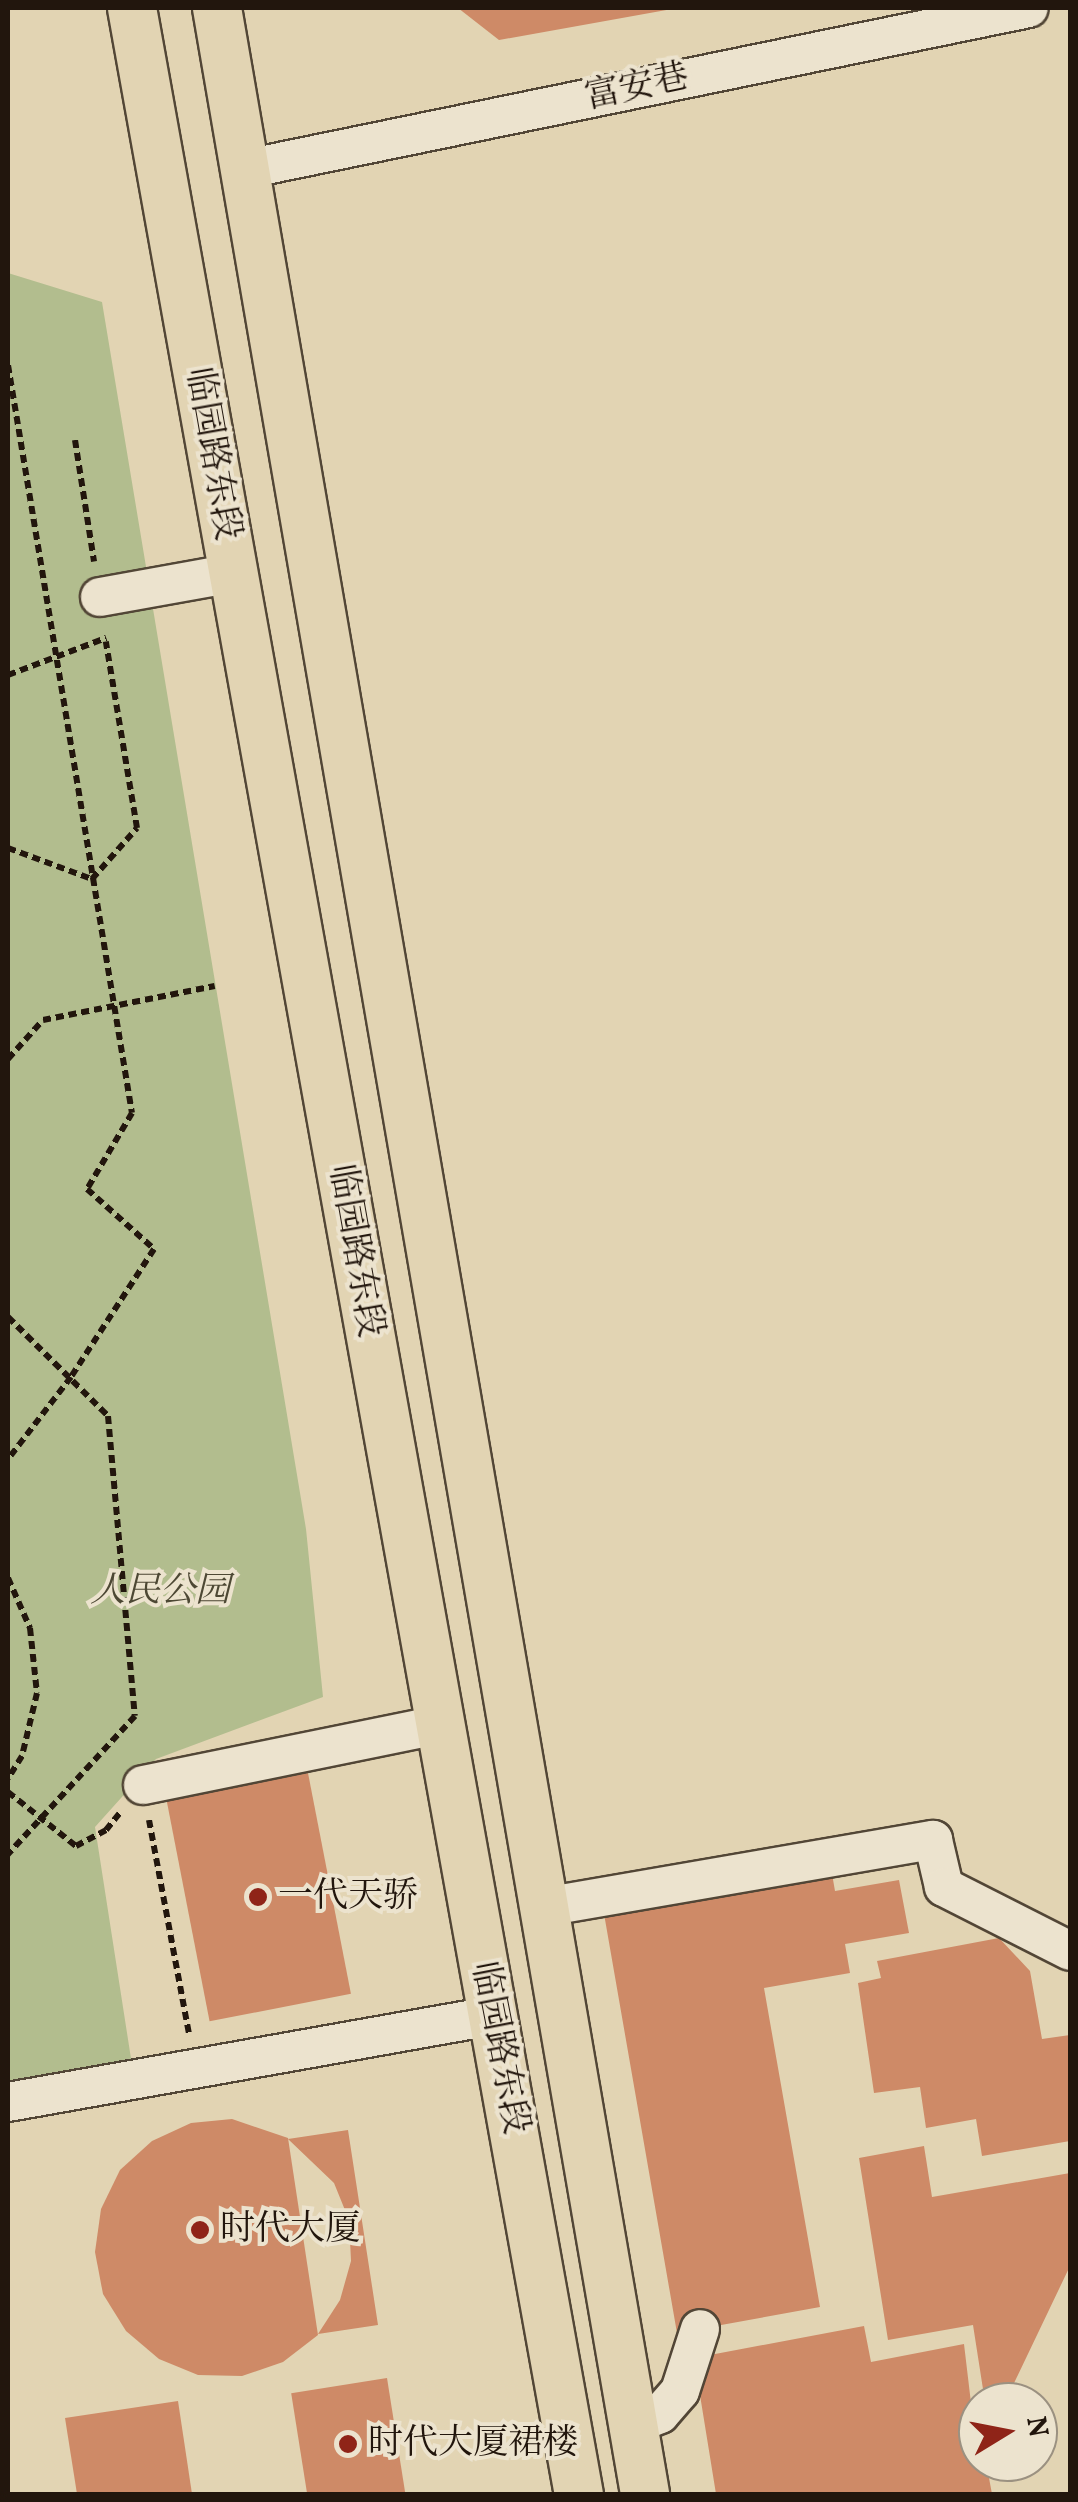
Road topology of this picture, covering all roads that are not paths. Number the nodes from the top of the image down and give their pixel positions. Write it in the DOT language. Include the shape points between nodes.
graph roads {
  1 [pos="132,8"];
  2 [pos="217,8"];
  3 [pos="1028,8"];
  4 [pos="246,169"];
  5 [pos="233,573"];
  6 [pos="100,597"];
  7 [pos="439,1725"];
  8 [pos="142,1784"];
  9 [pos="544,1907"];
  10 [pos="1070,1951"];
  11 [pos="491,2016"];
  12 [pos="8,2102"];
  13 [pos="700,2328"];
  14 [pos="633,2425"];
  15 [pos="579,2494"];
  16 [pos="645,2494"];
  1 -- 5 [label="main road, 临园路东段"];
  2 -- 4 [label="main road"];
  3 -- 4 [label="street, 富安巷"];
  4 -- 9 [label="main road"];
  5 -- 6 [label="street"];
  5 -- 7 [label="main road, 临园路东段"];
  7 -- 8 [label="street"];
  7 -- 11 [label="main road, 临园路东段"];
  9 -- 10 [label="street" via="933,1840 944,1887"];
  9 -- 14 [label="main road"];
  11 -- 12 [label="street"];
  11 -- 15 [label="main road, 临园路东段" via="532,2210"];
  13 -- 14 [label="street" via="680,2390 660,2414"];
  14 -- 16 [label="main road"];
}
